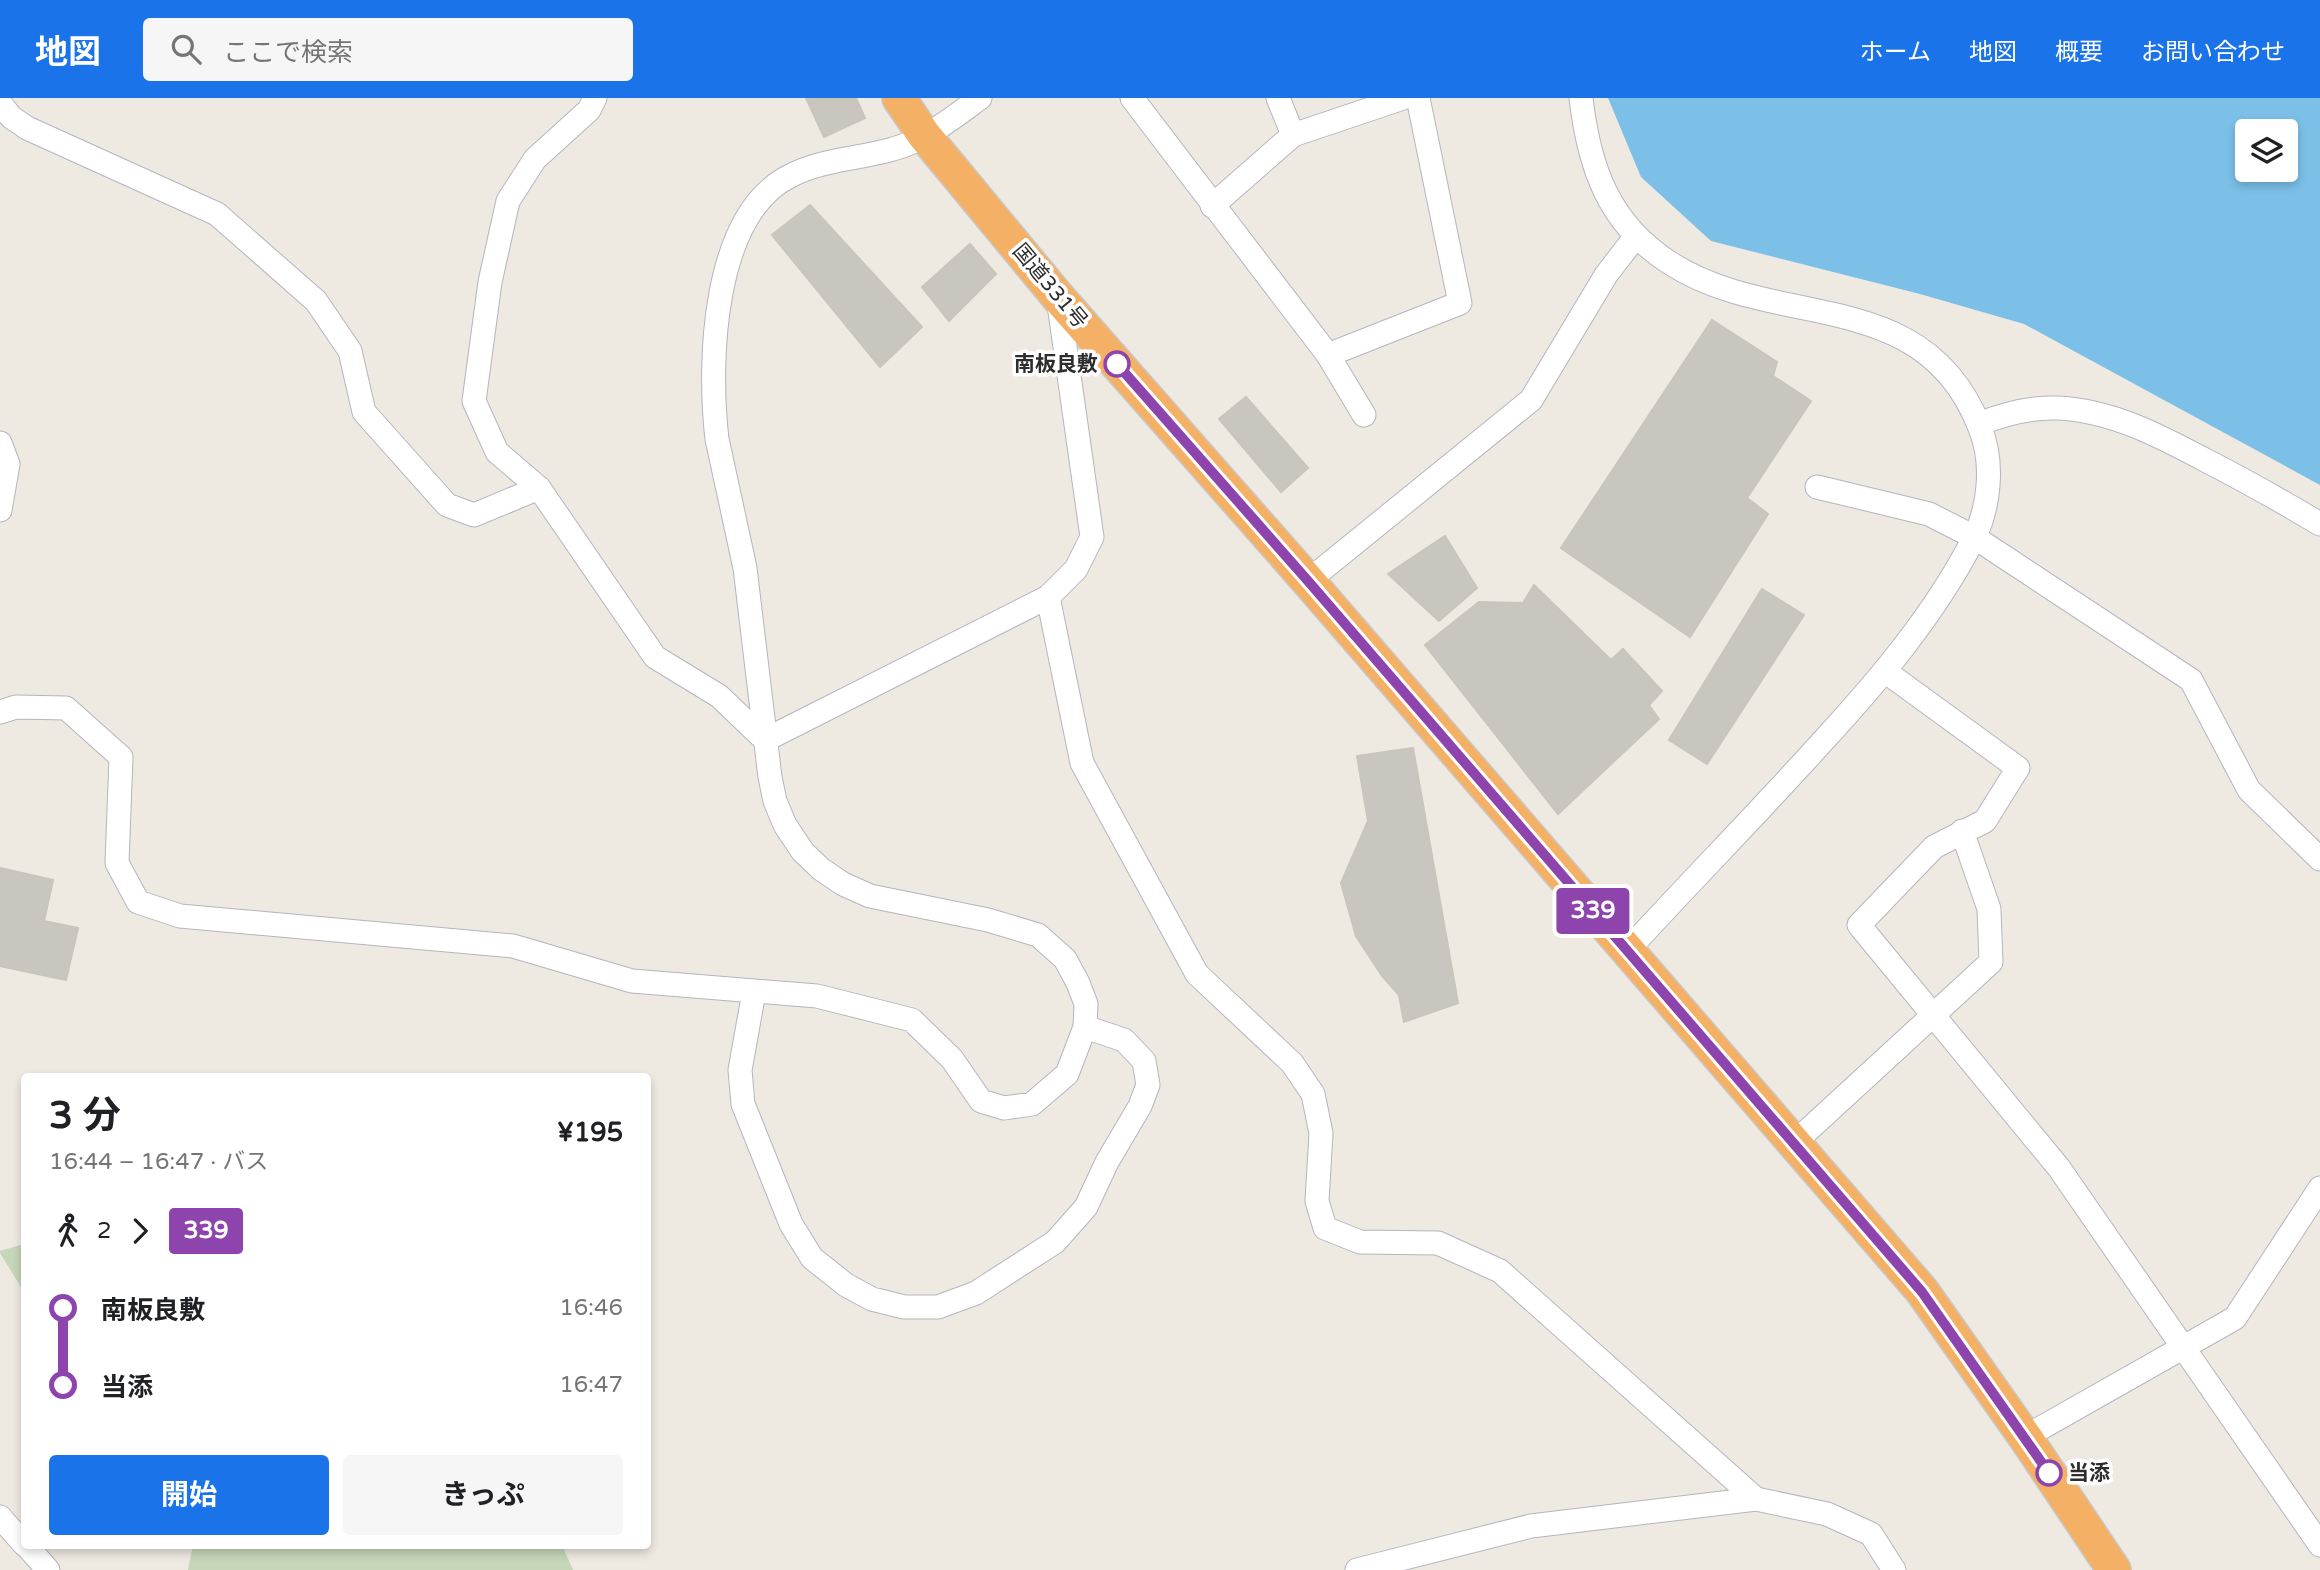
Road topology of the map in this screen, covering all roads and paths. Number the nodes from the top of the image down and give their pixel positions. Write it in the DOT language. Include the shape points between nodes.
graph roads {
  1 [pos="595,98"];
  2 [pos="899,98"];
  3 [pos="980,98"];
  4 [pos="1132,98"];
  5 [pos="1278,98"];
  6 [pos="1403,98"];
  7 [pos="1418,98"];
  8 [pos="1581,98"];
  9 [pos="0,103"];
  10 [pos="924,135"];
  11 [pos="1293,135"];
  12 [pos="1212,206"];
  13 [pos="1636,236"];
  14 [pos="1058,297"];
  15 [pos="1328,355"];
  16 [pos="1364,415"];
  17 [pos="1979,424"];
  18 [pos="0,443"];
  19 [pos="1817,487"];
  20 [pos="539,488"];
  21 [pos="0,510"];
  22 [pos="2320,524"];
  23 [pos="1974,537"];
  24 [pos="1308,581"];
  25 [pos="1048,597"];
  26 [pos="1886,672"];
  27 [pos="0,712"];
  28 [pos="765,740"];
  29 [pos="1962,831"];
  30 [pos="2320,859"];
  31 [pos="1628,951"];
  32 [pos="754,992"];
  33 [pos="1932,1015"];
  34 [pos="1085,1027"];
  35 [pos="1794,1143"];
  36 [pos="2320,1188"];
  37 [pos="2182,1348"];
  38 [pos="2025,1437"];
  39 [pos="1756,1499"];
  40 [pos="0,1517"];
  41 [pos="21,1541"];
  42 [pos="2320,1545"];
  43 [pos="29,1549"];
  44 [pos="48,1570"];
  45 [pos="1357,1570"];
  46 [pos="1894,1570"];
  47 [pos="2114,1570"];
  1 -- 20 [label="street" via="589,110 535,159 508,201 488,295 474,401 497,452"];
  2 -- 10 [label="highway, 国道331号"];
  3 -- 10 [label="street"];
  4 -- 12 [label="street"];
  5 -- 11 [label="street"];
  6 -- 11 [label="street"];
  7 -- 15 [label="street" via="1460,303"];
  8 -- 13 [label="street" via="1589,152 1601,187"];
  9 -- 20 [label="street" via="27,128 217,214 316,301 349,351 364,412 447,505 474,515"];
  10 -- 14 [label="highway, 国道331号"];
  10 -- 28 [label="street" via="892,150 823,163 788,176 759,201 744,222 723,284 714,338 714,417 745,568"];
  11 -- 12 [label="street"];
  12 -- 15 [label="street"];
  13 -- 17 [label="street" via="1671,264 1704,281 1877,325 1907,338 1956,382"];
  13 -- 24 [label="street" via="1606,275 1531,400"];
  14 -- 24 [label="highway, 国道331号"];
  14 -- 25 [label="street" via="1092,537 1076,569"];
  15 -- 16 [label="street"];
  17 -- 22 [label="street" via="2025,410 2093,412 2154,433"];
  17 -- 23 [label="street" via="1988,473 1984,511"];
  18 -- 21 [label="street" via="8,464"];
  19 -- 23 [label="street" via="1929,514"];
  20 -- 28 [label="street" via="655,657 719,696"];
  23 -- 26 [label="street" via="1929,613"];
  23 -- 30 [label="street" via="2191,680 2249,790"];
  24 -- 31 [label="highway, 国道331号"];
  25 -- 28 [label="street"];
  25 -- 39 [label="street" via="1082,763 1197,974 1292,1063 1313,1094 1321,1133 1317,1201 1325,1227 1360,1242 1438,1243 1500,1270"];
  26 -- 29 [label="street" via="2018,768 1985,821"];
  26 -- 31 [label="street"];
  27 -- 32 [label="street" via="16,707 66,708 121,757 117,863 138,902 180,916 513,946 632,981"];
  28 -- 34 [label="street" via="775,801 785,825 821,869 870,896 1038,935 1065,959 1078,983 1086,1004"];
  29 -- 33 [label="street" via="1989,909 1991,962"];
  29 -- 33 [label="street" via="1934,847 1859,925"];
  31 -- 35 [label="highway, 国道331号"];
  32 -- 34 [label="street" via="817,996 912,1020 952,1059 981,1101 1004,1108 1032,1104 1067,1074"];
  32 -- 34 [label="street" via="740,1070 743,1104 791,1224 812,1258 846,1285 872,1299 904,1307 937,1307 976,1293 1055,1242 1086,1207 1148,1085 1144,1060 1124,1040"];
  33 -- 35 [label="street"];
  33 -- 37 [label="street" via="2059,1168"];
  35 -- 38 [label="highway, 国道331号" via="1922,1292"];
  36 -- 37 [label="street" via="2235,1318"];
  37 -- 38 [label="street"];
  37 -- 42 [label="street"];
  38 -- 47 [label="highway, 国道331号"];
  39 -- 45 [label="street" via="1531,1526"];
  39 -- 46 [label="street" via="1827,1514 1871,1534"];
  40 -- 41 [label="street"];
  43 -- 44 [label="street"];
}
